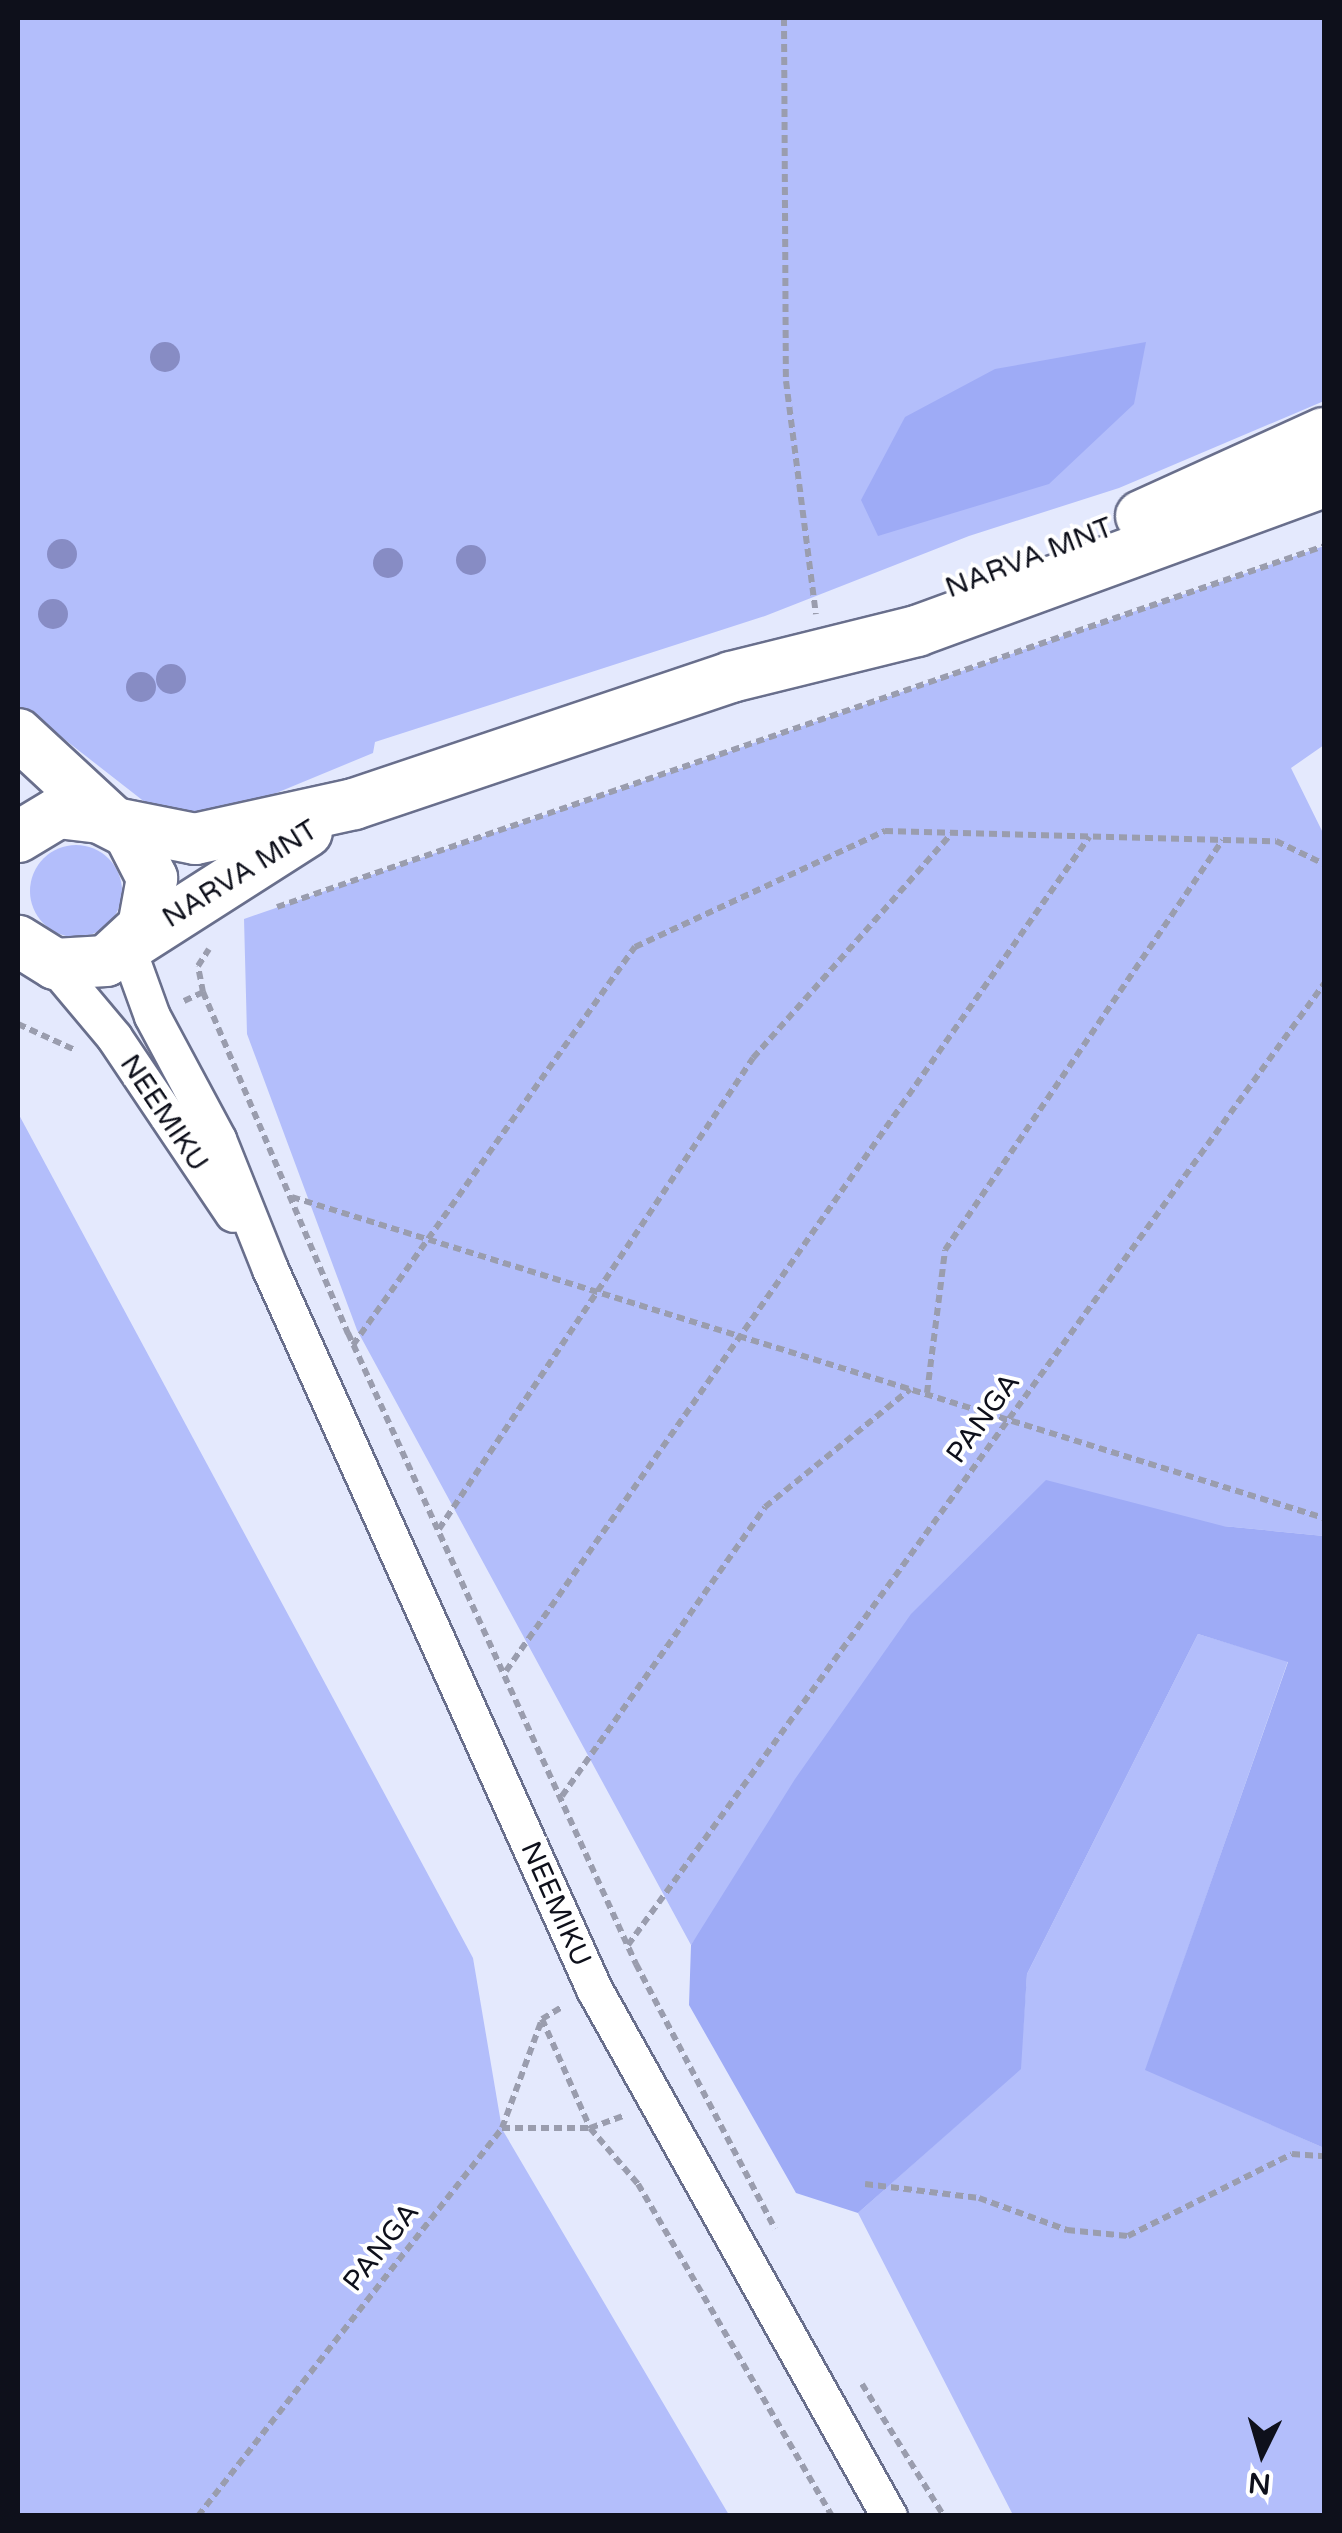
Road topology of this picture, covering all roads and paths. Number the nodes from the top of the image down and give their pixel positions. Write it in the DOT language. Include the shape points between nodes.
graph roads {
  1 [pos="784,18"];
  2 [pos="1324,434"];
  3 [pos="1324,482"];
  4 [pos="1324,546"];
  5 [pos="821,637"];
  6 [pos="731,676"];
  7 [pos="18,734"];
  8 [pos="354,804"];
  9 [pos="114,823"];
  10 [pos="952,832"];
  11 [pos="1090,836"];
  12 [pos="18,837"];
  13 [pos="1224,840"];
  14 [pos="1324,864"];
  15 [pos="263,912"];
  16 [pos="218,936"];
  17 [pos="127,947"];
  18 [pos="30,952"];
  19 [pos="1324,984"];
  20 [pos="203,992"];
  21 [pos="152,1016"];
  22 [pos="18,1024"];
  23 [pos="114,1037"];
  24 [pos="292,1197"];
  25 [pos="430,1239"];
  26 [pos="270,1269"];
  27 [pos="596,1291"];
  28 [pos="737,1334"];
  29 [pos="353,1345"];
  30 [pos="911,1388"];
  31 [pos="928,1393"];
  32 [pos="1010,1419"];
  33 [pos="1324,1518"];
  34 [pos="438,1529"];
  35 [pos="505,1672"];
  36 [pos="562,1796"];
  37 [pos="628,1944"];
  38 [pos="654,2104"];
  39 [pos="502,2128"];
  40 [pos="590,2128"];
  41 [pos="1324,2156"];
  42 [pos="864,2184"];
  43 [pos="781,2240"];
  44 [pos="856,2375"];
  45 [pos="198,2516"];
  46 [pos="832,2516"];
  47 [pos="889,2516"];
  48 [pos="944,2516"];
  1 -- 5 [label="path" via="786,381"];
  2 -- 5 [label="main road, NARVA MNT" via="1174,503"];
  3 -- 6 [label="main road, NARVA MNT" via="918,632"];
  4 -- 15 [label="path"];
  5 -- 6 [label="main road, NARVA MNT"];
  6 -- 8 [label="main road, NARVA MNT"];
  7 -- 9 [label="main road"];
  8 -- 9 [label="main road, NARVA MNT" via="196,839"];
  8 -- 17 [label="main road, NARVA MNT"];
  9 -- 12 [label="main road, NARVA MNT" via="82,812 58,813"];
  9 -- 17 [label="main road" via="144,854 152,878 152,903"];
  10 -- 11 [label="path"];
  10 -- 25 [label="path" via="885,831 635,947"];
  10 -- 27 [label="path" via="753,1058"];
  11 -- 13 [label="path"];
  11 -- 28 [label="path"];
  13 -- 14 [label="path" via="1276,841"];
  13 -- 31 [label="path" via="944,1250"];
  16 -- 20 [label="path" via="198,966"];
  17 -- 18 [label="main road, NARVA MNT" via="106,961"];
  17 -- 21 [label="street, NEEMIKU"];
  18 -- 23 [label="street, NEEMIKU"];
  19 -- 32 [label="path, PANGA"];
  20 -- 21 [label="path"];
  20 -- 24 [label="path"];
  21 -- 26 [label="street, NEEMIKU" via="218,1139"];
  22 -- 23 [label="path" via="66,1049 94,1052"];
  23 -- 26 [label="street, NEEMIKU"];
  24 -- 25 [label="path"];
  24 -- 29 [label="path"];
  25 -- 27 [label="path"];
  25 -- 29 [label="path"];
  26 -- 38 [label="street, NEEMIKU" via="594,1989"];
  27 -- 28 [label="path"];
  27 -- 34 [label="path"];
  28 -- 30 [label="path"];
  28 -- 35 [label="path"];
  29 -- 34 [label="path"];
  30 -- 31 [label="path"];
  30 -- 36 [label="path" via="765,1507"];
  31 -- 32 [label="path"];
  32 -- 33 [label="path"];
  32 -- 37 [label="path, PANGA"];
  34 -- 35 [label="path"];
  35 -- 36 [label="path"];
  36 -- 37 [label="path"];
  37 -- 43 [label="path"];
  38 -- 40 [label="path"];
  38 -- 47 [label="street, NEEMIKU"];
  39 -- 40 [label="path"];
  39 -- 40 [label="path, PANGA" via="542,2020"];
  39 -- 45 [label="path, PANGA"];
  40 -- 46 [label="path" via="638,2184"];
  41 -- 42 [label="path" via="1292,2154 1128,2236 1067,2230 979,2198"];
  44 -- 48 [label="path"];
}
